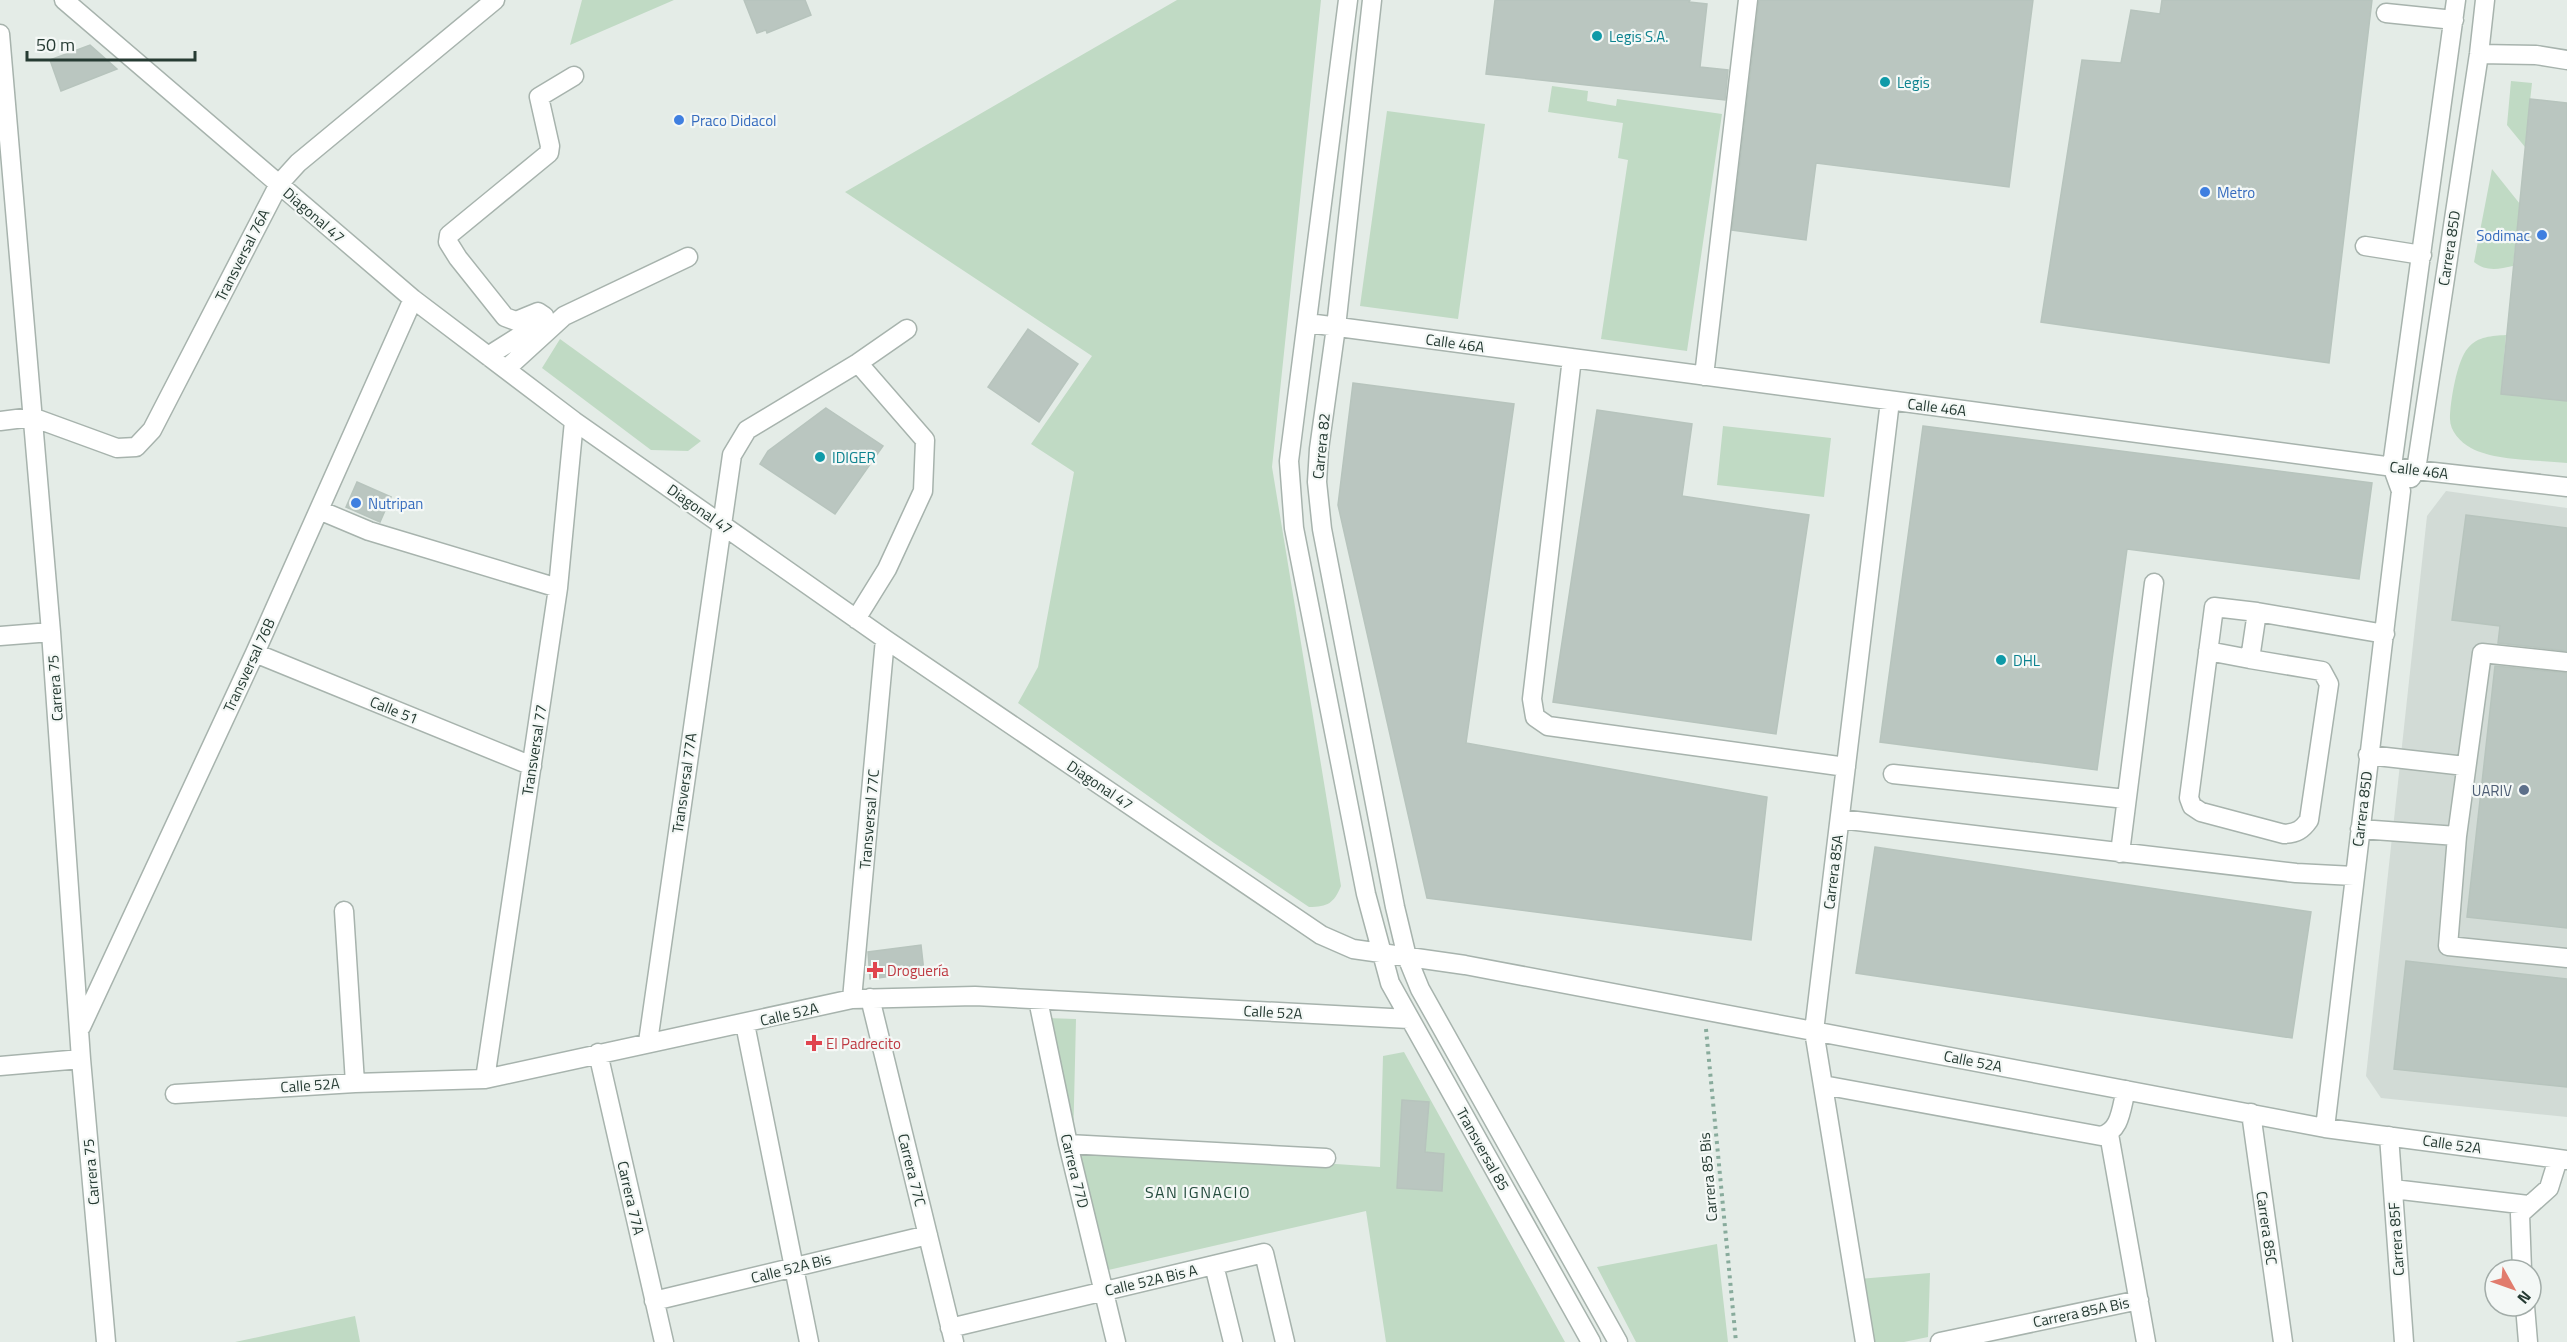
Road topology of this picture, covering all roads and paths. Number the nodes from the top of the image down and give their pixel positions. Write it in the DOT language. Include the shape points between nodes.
graph roads {
  1 [pos="495,0"];
  2 [pos="1348,0"];
  3 [pos="1372,0"];
  4 [pos="1748,0"];
  5 [pos="2457,0"];
  6 [pos="2485,0"];
  7 [pos="78,4"];
  8 [pos="2386,13"];
  9 [pos="2454,20"];
  10 [pos="0,33"];
  11 [pos="2479,54"];
  12 [pos="2567,60"];
  13 [pos="574,76"];
  14 [pos="279,184"];
  15 [pos="2365,246"];
  16 [pos="2421,255"];
  17 [pos="688,257"];
  18 [pos="413,299"];
  19 [pos="1308,323"];
  20 [pos="1336,327"];
  21 [pos="907,329"];
  22 [pos="488,356"];
  23 [pos="1572,358"];
  24 [pos="858,363"];
  25 [pos="506,369"];
  26 [pos="1704,376"];
  27 [pos="1890,401"];
  28 [pos="33,417"];
  29 [pos="0,421"];
  30 [pos="574,421"];
  31 [pos="2392,466"];
  32 [pos="2416,470"];
  33 [pos="2567,487"];
  34 [pos="2401,491"];
  35 [pos="319,510"];
  36 [pos="721,523"];
  37 [pos="2154,583"];
  38 [pos="558,588"];
  39 [pos="2257,612"];
  40 [pos="856,619"];
  41 [pos="51,632"];
  42 [pos="2385,634"];
  43 [pos="0,636"];
  44 [pos="885,639"];
  45 [pos="2208,651"];
  46 [pos="255,653"];
  47 [pos="2250,659"];
  48 [pos="2567,662"];
  49 [pos="2368,755"];
  50 [pos="532,766"];
  51 [pos="2465,766"];
  52 [pos="1846,767"];
  53 [pos="1893,774"];
  54 [pos="2126,799"];
  55 [pos="1840,819"];
  56 [pos="2360,829"];
  57 [pos="2457,836"];
  58 [pos="2120,853"];
  59 [pos="2354,876"];
  60 [pos="344,911"];
  61 [pos="1381,954"];
  62 [pos="1407,957"];
  63 [pos="2567,958"];
  64 [pos="870,998"];
  65 [pos="852,999"];
  66 [pos="1038,1000"];
  67 [pos="1704,1010"];
  68 [pos="1409,1019"];
  69 [pos="745,1024"];
  70 [pos="80,1029"];
  71 [pos="1814,1031"];
  72 [pos="648,1042"];
  73 [pos="598,1053"];
  74 [pos="81,1059"];
  75 [pos="0,1066"];
  76 [pos="484,1079"];
  77 [pos="355,1083"];
  78 [pos="1823,1085"];
  79 [pos="2126,1090"];
  80 [pos="175,1094"];
  81 [pos="2250,1113"];
  82 [pos="2325,1128"];
  83 [pos="2109,1134"];
  84 [pos="2389,1136"];
  85 [pos="1068,1144"];
  86 [pos="1326,1158"];
  87 [pos="2563,1159"];
  88 [pos="2392,1189"];
  89 [pos="2528,1205"];
  90 [pos="928,1235"];
  91 [pos="2521,1258"];
  92 [pos="1214,1265"];
  93 [pos="794,1267"];
  94 [pos="1105,1291"];
  95 [pos="2139,1300"];
  96 [pos="654,1301"];
  97 [pos="2526,1318"];
  98 [pos="952,1335"];
  99 [pos="106,1342"];
  100 [pos="664,1342"];
  101 [pos="809,1342"];
  102 [pos="1116,1342"];
  103 [pos="1233,1342"];
  104 [pos="1285,1342"];
  105 [pos="1592,1342"];
  106 [pos="1618,1342"];
  107 [pos="1736,1342"];
  108 [pos="1864,1342"];
  109 [pos="1940,1342"];
  110 [pos="2146,1342"];
  111 [pos="2283,1342"];
  112 [pos="2404,1342"];
  113 [pos="2528,1342"];
  1 -- 14 [label="street, Transversal 76A" via="298,163"];
  2 -- 19 [label="street, Carrera 82"];
  3 -- 20 [label="street, Carrera 82"];
  4 -- 26 [label="street"];
  5 -- 9 [label="street, Carrera 85D"];
  6 -- 11 [label="street, Carrera 85D"];
  7 -- 14 [label="street, Diagonal 47"];
  8 -- 9 [label="street"];
  9 -- 16 [label="street, Carrera 85D"];
  10 -- 28 [label="street, Carrera 75"];
  11 -- 12 [label="street"];
  11 -- 32 [label="street, Carrera 85D"];
  13 -- 22 [label="street" via="540,97 549,153 449,235 448,242 458,258 505,317 516,321 538,312 544,316 542,322"];
  14 -- 18 [label="street, Diagonal 47"];
  14 -- 28 [label="street, Transversal 76A" via="152,430 136,447 117,448"];
  15 -- 16 [label="street"];
  16 -- 31 [label="street, Carrera 85D"];
  17 -- 25 [label="street" via="564,316"];
  18 -- 22 [label="street, Diagonal 47"];
  18 -- 35 [label="street, Transversal 76B"];
  19 -- 20 [label="street, Calle 46A"];
  19 -- 61 [label="street, Carrera 82" via="1289,461 1294,528"];
  20 -- 23 [label="street, Calle 46A"];
  20 -- 62 [label="street, Carrera 82" via="1319,449 1318,494"];
  21 -- 24 [label="street, Transversal 77A"];
  22 -- 25 [label="street, Diagonal 47"];
  23 -- 26 [label="street, Calle 46A"];
  23 -- 52 [label="street" via="1532,699 1535,717 1548,726"];
  24 -- 36 [label="street, Transversal 77A" via="747,430 732,455"];
  24 -- 40 [label="street" via="925,440 922,491 887,569"];
  25 -- 30 [label="street, Diagonal 47"];
  26 -- 27 [label="street, Calle 46A"];
  27 -- 31 [label="street, Calle 46A"];
  27 -- 52 [label="street, Carrera 85A"];
  28 -- 29 [label="street"];
  28 -- 41 [label="street, Carrera 75"];
  30 -- 36 [label="street, Diagonal 47"];
  30 -- 38 [label="street, Transversal 77"];
  31 -- 32 [label="street, Calle 46A"];
  31 -- 34 [label="street, Carrera 85D"];
  32 -- 33 [label="street, Calle 46A"];
  32 -- 34 [label="street, Carrera 85D"];
  34 -- 42 [label="street, Carrera 85D"];
  35 -- 38 [label="street" via="369,531"];
  35 -- 46 [label="street, Transversal 76B"];
  36 -- 40 [label="street, Diagonal 47"];
  36 -- 72 [label="street, Transversal 77A"];
  37 -- 54 [label="street"];
  38 -- 50 [label="street, Transversal 77"];
  39 -- 42 [label="street"];
  39 -- 45 [label="street" via="2214,607"];
  39 -- 47 [label="street"];
  40 -- 44 [label="street, Diagonal 47"];
  41 -- 43 [label="street"];
  41 -- 70 [label="street, Carrera 75"];
  42 -- 49 [label="street, Carrera 85D"];
  44 -- 61 [label="street, Diagonal 47" via="1320,935 1353,949"];
  44 -- 65 [label="street, Transversal 77C"];
  45 -- 47 [label="street"];
  45 -- 47 [label="street" via="2189,798 2192,806 2201,812 2284,834 2296,833 2309,820 2329,684 2322,671"];
  46 -- 50 [label="street, Calle 51"];
  46 -- 70 [label="street, Transversal 76B"];
  48 -- 51 [label="street" via="2482,653"];
  49 -- 51 [label="street"];
  49 -- 56 [label="street, Carrera 85D"];
  50 -- 76 [label="street, Transversal 77"];
  51 -- 57 [label="street"];
  52 -- 55 [label="street, Carrera 85A"];
  53 -- 54 [label="street"];
  54 -- 58 [label="street"];
  55 -- 58 [label="street"];
  55 -- 71 [label="street, Carrera 85A"];
  56 -- 57 [label="street"];
  56 -- 59 [label="street, Carrera 85D"];
  57 -- 63 [label="street" via="2448,946"];
  58 -- 59 [label="street"];
  59 -- 82 [label="street, Carrera 85D"];
  60 -- 77 [label="street"];
  61 -- 62 [label="street, Calle 52A"];
  61 -- 68 [label="street, Transversal 85" via="1390,983"];
  62 -- 67 [label="street, Calle 52A"];
  62 -- 106 [label="street, Transversal 85" via="1438,1025"];
  64 -- 65 [label="street, Calle 52A"];
  64 -- 66 [label="street, Calle 52A" via="975,996"];
  64 -- 90 [label="street, Carrera 77C"];
  65 -- 69 [label="street, Calle 52A"];
  66 -- 68 [label="street, Calle 52A"];
  66 -- 85 [label="street, Carrera 77D"];
  67 -- 71 [label="street, Calle 52A"];
  67 -- 107 [label="path, Carrera 85 Bis"];
  68 -- 105 [label="street, Transversal 85"];
  69 -- 72 [label="street, Calle 52A"];
  69 -- 93 [label="street"];
  70 -- 74 [label="street, Carrera 75"];
  71 -- 78 [label="street, Carrera 85A"];
  71 -- 79 [label="street, Calle 52A"];
  72 -- 73 [label="street, Calle 52A"];
  73 -- 76 [label="street, Calle 52A"];
  73 -- 96 [label="street, Carrera 77A"];
  74 -- 75 [label="street"];
  74 -- 99 [label="street, Carrera 75"];
  76 -- 77 [label="street, Calle 52A"];
  77 -- 80 [label="street, Calle 52A"];
  78 -- 83 [label="street" via="2101,1136"];
  78 -- 108 [label="street, Carrera 85A"];
  79 -- 81 [label="street, Calle 52A"];
  79 -- 83 [label="street" via="2116,1127"];
  81 -- 82 [label="street, Calle 52A"];
  81 -- 111 [label="street, Carrera 85C"];
  82 -- 84 [label="street, Calle 52A"];
  83 -- 95 [label="street"];
  84 -- 87 [label="street, Calle 52A"];
  84 -- 88 [label="street, Carrera 85F"];
  85 -- 86 [label="street"];
  85 -- 94 [label="street, Carrera 77D"];
  87 -- 89 [label="street" via="2549,1188"];
  88 -- 89 [label="street"];
  88 -- 112 [label="street, Carrera 85F"];
  89 -- 91 [label="street" via="2520,1214 2518,1225"];
  90 -- 93 [label="street, Calle 52A Bis"];
  90 -- 98 [label="street, Carrera 77C"];
  92 -- 94 [label="street, Calle 52A Bis A"];
  92 -- 103 [label="street"];
  92 -- 104 [label="street, Calle 52A Bis A" via="1264,1253"];
  93 -- 96 [label="street, Calle 52A Bis"];
  93 -- 101 [label="street"];
  94 -- 98 [label="street, Calle 52A Bis A"];
  94 -- 102 [label="street, Carrera 77D"];
  95 -- 109 [label="street, Carrera 85A Bis"];
  95 -- 110 [label="street"];
  96 -- 100 [label="street, Carrera 77A"];
  97 -- 113 [label="street"];
}
